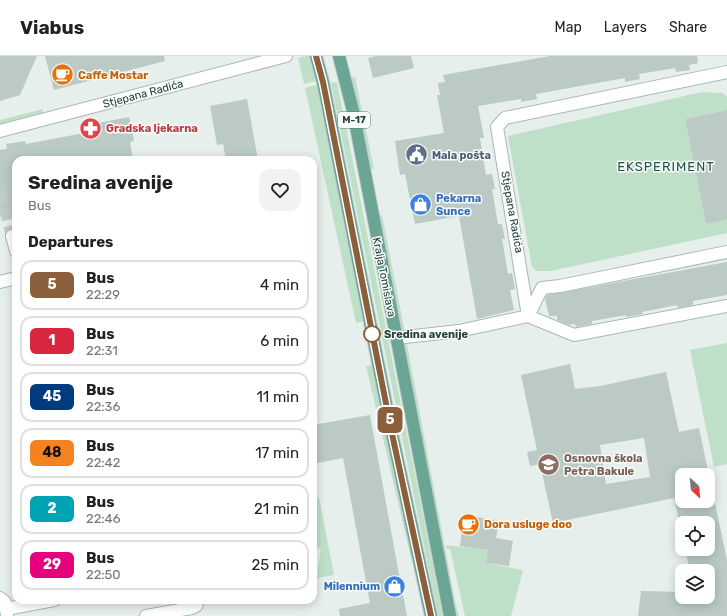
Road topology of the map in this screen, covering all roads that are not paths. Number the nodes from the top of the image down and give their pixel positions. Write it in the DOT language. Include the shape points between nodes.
graph roads {
  1 [pos="286,56"];
  2 [pos="316,56"];
  3 [pos="339,56"];
  4 [pos="727,72"];
  5 [pos="0,131"];
  6 [pos="727,252"];
  7 [pos="12,279"];
  8 [pos="0,282"];
  9 [pos="727,306"];
  10 [pos="528,316"];
  11 [pos="396,338"];
  12 [pos="29,604"];
  13 [pos="197,604"];
  14 [pos="4,608"];
  15 [pos="146,616"];
  16 [pos="431,616"];
  17 [pos="450,616"];
  1 -- 5 [label="street, Stjepana Radića"];
  2 -- 16 [label="main road, Kralja Tomislava / M-17"];
  3 -- 11 [label="main road, Kralja Tomislava / M-17" via="353,111"];
  4 -- 10 [label="street, Stjepana Radića" via="505,118 500,122 497,127"];
  6 -- 10 [label="street" via="542,288"];
  7 -- 8 [label="street"];
  9 -- 10 [label="street" via="574,335"];
  10 -- 11 [label="street" via="459,331"];
  11 -- 17 [label="main road, Kralja Tomislava / M-17"];
  12 -- 14 [label="street"];
  13 -- 15 [label="street" via="192,608"];
}
